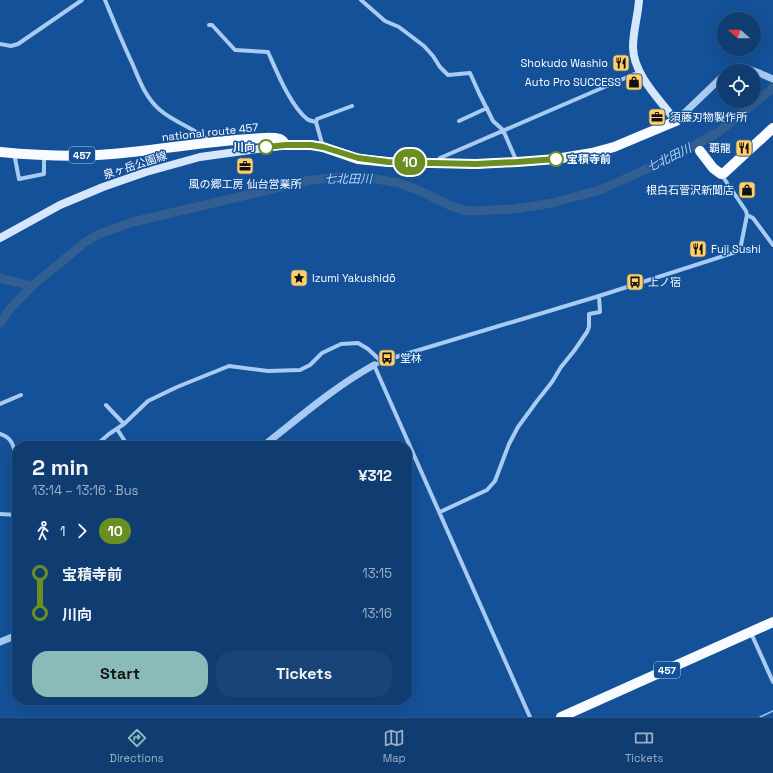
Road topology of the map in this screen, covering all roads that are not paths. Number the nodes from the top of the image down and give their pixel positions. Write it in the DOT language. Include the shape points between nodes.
graph roads {
  1 [pos="82,0"];
  2 [pos="105,0"];
  3 [pos="361,0"];
  4 [pos="639,0"];
  5 [pos="209,25"];
  6 [pos="0,44"];
  7 [pos="640,72"];
  8 [pos="761,74"];
  9 [pos="773,79"];
  10 [pos="717,82"];
  11 [pos="352,106"];
  12 [pos="487,108"];
  13 [pos="459,121"];
  14 [pos="676,121"];
  15 [pos="316,122"];
  16 [pos="773,128"];
  17 [pos="503,130"];
  18 [pos="211,143"];
  19 [pos="286,145"];
  20 [pos="323,147"];
  21 [pos="700,151"];
  22 [pos="0,152"];
  23 [pos="14,154"];
  24 [pos="44,155"];
  25 [pos="437,162"];
  26 [pos="517,162"];
  27 [pos="721,174"];
  28 [pos="747,215"];
  29 [pos="0,238"];
  30 [pos="773,245"];
  31 [pos="599,296"];
  32 [pos="382,362"];
  33 [pos="374,365"];
  34 [pos="21,395"];
  35 [pos="0,404"];
  36 [pos="106,405"];
  37 [pos="124,424"];
  38 [pos="117,429"];
  39 [pos="0,434"];
  40 [pos="101,441"];
  41 [pos="125,441"];
  42 [pos="269,441"];
  43 [pos="408,441"];
  44 [pos="12,443"];
  45 [pos="412,450"];
  46 [pos="440,512"];
  47 [pos="0,514"];
  48 [pos="12,515"];
  49 [pos="773,622"];
  50 [pos="750,632"];
  51 [pos="12,637"];
  52 [pos="0,642"];
  53 [pos="773,682"];
  54 [pos="530,717"];
  55 [pos="561,717"];
  1 -- 6 [label="street" via="18,44"];
  2 -- 18 [label="street" via="148,97 170,118"];
  3 -- 12 [label="street" via="385,21 399,27 424,46 448,75 470,73"];
  4 -- 7 [label="main road" via="633,45 634,57"];
  5 -- 15 [label="street" via="212,25 235,50 268,52 294,103 308,119"];
  7 -- 14 [label="main road"];
  7 -- 17 [label="street"];
  8 -- 9 [label="street"];
  10 -- 14 [label="street"];
  11 -- 15 [label="street" via="317,119"];
  12 -- 13 [label="street"];
  12 -- 17 [label="street" via="493,121"];
  14 -- 26 [label="highway, national route 457 / 457" via="614,147 592,153"];
  15 -- 20 [label="street"];
  16 -- 27 [label="highway"];
  17 -- 25 [label="street" via="440,158"];
  17 -- 26 [label="street"];
  18 -- 19 [label="highway, national route 457 / 457" via="270,138 279,139"];
  18 -- 24 [label="highway, national route 457 / 457" via="97,155"];
  19 -- 20 [label="highway, national route 457 / 457"];
  19 -- 29 [label="main road, 泉ヶ岳公園線" via="200,157 146,172 60,205"];
  20 -- 25 [label="highway, national route 457 / 457" via="358,158 388,162"];
  21 -- 27 [label="highway" via="712,168"];
  22 -- 23 [label="highway, national route 457 / 457"];
  23 -- 24 [label="highway, national route 457 / 457"];
  23 -- 24 [label="street" via="19,179 44,174"];
  25 -- 26 [label="highway, national route 457 / 457"];
  27 -- 28 [label="street"];
  28 -- 30 [label="street" via="753,218"];
  28 -- 31 [label="street" via="741,245 736,252"];
  31 -- 32 [label="street"];
  31 -- 46 [label="street" via="600,312 589,314 587,332 518,428 492,486"];
  32 -- 33 [label="street"];
  32 -- 37 [label="street" via="358,343 341,344 322,353 310,365 300,370 268,371 229,366 148,401"];
  33 -- 42 [label="street"];
  33 -- 43 [label="street"];
  34 -- 35 [label="street"];
  36 -- 37 [label="street"];
  37 -- 38 [label="street"];
  38 -- 40 [label="street"];
  38 -- 41 [label="street"];
  39 -- 44 [label="street"];
  45 -- 46 [label="street"];
  46 -- 54 [label="street"];
  47 -- 48 [label="street"];
  49 -- 50 [label="highway, 457"];
  50 -- 53 [label="street"];
  50 -- 55 [label="highway, 457"];
  51 -- 52 [label="street"];
}
